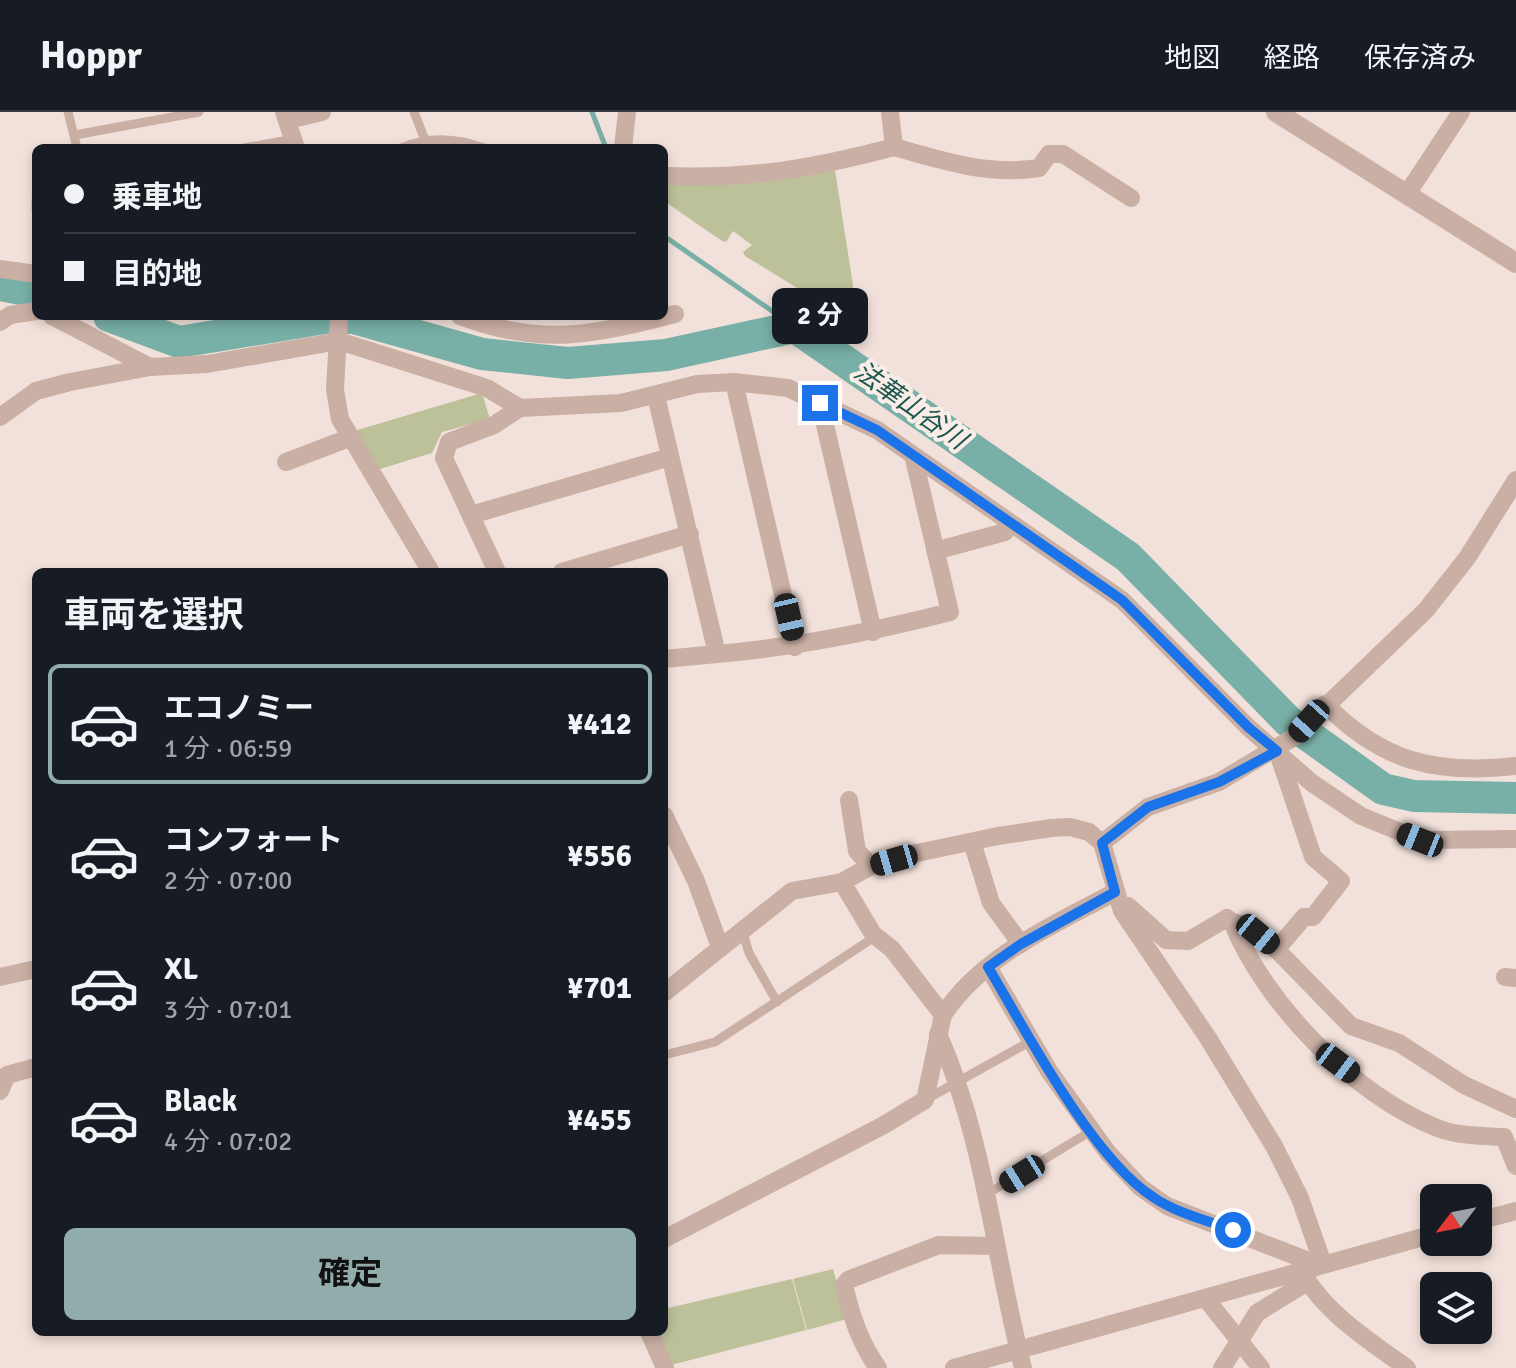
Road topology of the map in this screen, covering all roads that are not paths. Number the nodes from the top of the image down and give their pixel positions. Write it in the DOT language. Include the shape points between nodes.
graph roads {
  1 [pos="68,112"];
  2 [pos="199,112"];
  3 [pos="322,112"];
  4 [pos="414,112"];
  5 [pos="627,112"];
  6 [pos="890,112"];
  7 [pos="1276,112"];
  8 [pos="1461,112"];
  9 [pos="286,116"];
  10 [pos="75,135"];
  11 [pos="425,140"];
  12 [pos="295,143"];
  13 [pos="76,144"];
  14 [pos="413,144"];
  15 [pos="465,144"];
  16 [pos="623,144"];
  17 [pos="894,147"];
  18 [pos="668,176"];
  19 [pos="1407,194"];
  20 [pos="1131,198"];
  21 [pos="1516,263"];
  22 [pos="0,269"];
  23 [pos="32,273"];
  24 [pos="32,312"];
  25 [pos="675,314"];
  26 [pos="668,316"];
  27 [pos="60,320"];
  28 [pos="339,320"];
  29 [pos="472,320"];
  30 [pos="651,320"];
  31 [pos="0,322"];
  32 [pos="339,341"];
  33 [pos="150,367"];
  34 [pos="734,382"];
  35 [pos="656,396"];
  36 [pos="820,403"];
  37 [pos="520,408"];
  38 [pos="0,417"];
  39 [pos="349,438"];
  40 [pos="913,455"];
  41 [pos="670,457"];
  42 [pos="286,462"];
  43 [pos="1516,480"];
  44 [pos="471,515"];
  45 [pos="1005,532"];
  46 [pos="690,534"];
  47 [pos="935,551"];
  48 [pos="429,568"];
  49 [pos="495,568"];
  50 [pos="575,568"];
  51 [pos="873,632"];
  52 [pos="795,647"];
  53 [pos="717,654"];
  54 [pos="668,659"];
  55 [pos="1325,704"];
  56 [pos="1277,751"];
  57 [pos="1516,766"];
  58 [pos="849,800"];
  59 [pos="668,823"];
  60 [pos="1516,839"];
  61 [pos="972,842"];
  62 [pos="1102,843"];
  63 [pos="871,866"];
  64 [pos="842,882"];
  65 [pos="1116,897"];
  66 [pos="1232,922"];
  67 [pos="742,930"];
  68 [pos="876,936"];
  69 [pos="1021,944"];
  70 [pos="720,947"];
  71 [pos="1276,950"];
  72 [pos="988,967"];
  73 [pos="32,970"];
  74 [pos="0,977"];
  75 [pos="668,990"];
  76 [pos="777,1002"];
  77 [pos="940,1024"];
  78 [pos="1031,1041"];
  79 [pos="668,1054"];
  80 [pos="32,1067"];
  81 [pos="2,1075"];
  82 [pos="959,1082"];
  83 [pos="925,1100"];
  84 [pos="1516,1109"];
  85 [pos="1091,1131"];
  86 [pos="1516,1166"];
  87 [pos="987,1194"];
  88 [pos="1516,1211"];
  89 [pos="1492,1217"];
  90 [pos="668,1237"];
  91 [pos="1420,1238"];
  92 [pos="996,1246"];
  93 [pos="1311,1272"];
  94 [pos="1206,1299"];
  95 [pos="651,1336"];
  96 [pos="1241,1342"];
  97 [pos="1020,1359"];
  98 [pos="665,1368"];
  99 [pos="878,1368"];
  100 [pos="954,1368"];
  101 [pos="1222,1368"];
  102 [pos="1261,1368"];
  103 [pos="1407,1368"];
  1 -- 10 [label="lane"];
  2 -- 10 [label="lane"];
  3 -- 9 [label="street"];
  4 -- 11 [label="lane"];
  5 -- 16 [label="street"];
  6 -- 17 [label="street"];
  7 -- 19 [label="street"];
  8 -- 19 [label="street"];
  9 -- 12 [label="street"];
  10 -- 13 [label="lane"];
  11 -- 14 [label="lane"];
  11 -- 15 [label="lane"];
  17 -- 18 [label="street" via="818,167 742,177"];
  17 -- 20 [label="street" via="1014,172 1039,168 1049,154 1063,154"];
  19 -- 21 [label="street"];
  22 -- 23 [label="street"];
  24 -- 31 [label="street"];
  25 -- 26 [label="street"];
  27 -- 33 [label="street"];
  28 -- 32 [label="street"];
  29 -- 30 [label="street" via="513,334 563,336"];
  32 -- 33 [label="street" via="207,364"];
  32 -- 37 [label="street" via="487,388"];
  32 -- 39 [label="street" via="336,404"];
  33 -- 38 [label="street" via="36,391"];
  34 -- 35 [label="street" via="697,384"];
  34 -- 36 [label="street" via="788,388"];
  34 -- 52 [label="street"];
  35 -- 37 [label="street"];
  35 -- 41 [label="street"];
  36 -- 40 [label="street" via="877,430"];
  36 -- 51 [label="street"];
  37 -- 44 [label="street" via="494,425 449,442 444,458"];
  39 -- 42 [label="street"];
  39 -- 48 [label="street"];
  40 -- 47 [label="street"];
  40 -- 56 [label="street" via="1122,600"];
  41 -- 44 [label="street"];
  41 -- 46 [label="street"];
  43 -- 55 [label="street" via="1467,558 1426,610"];
  44 -- 49 [label="street"];
  45 -- 47 [label="street"];
  46 -- 50 [label="street"];
  46 -- 53 [label="street"];
  47 -- 51 [label="street" via="950,612"];
  51 -- 52 [label="street"];
  52 -- 53 [label="street"];
  53 -- 54 [label="street"];
  55 -- 56 [label="street"];
  55 -- 57 [label="street" via="1369,743 1395,756 1464,770"];
  56 -- 60 [label="street" via="1361,816 1420,840"];
  56 -- 62 [label="street" via="1219,782 1148,807"];
  56 -- 71 [label="street" via="1313,857 1341,881 1313,917 1304,917"];
  58 -- 63 [label="street" via="854,841"];
  59 -- 70 [label="street"];
  61 -- 62 [label="street" via="1070,827 1089,832"];
  61 -- 63 [label="street"];
  61 -- 69 [label="street" via="991,903"];
  62 -- 65 [label="street"];
  63 -- 64 [label="street"];
  64 -- 67 [label="street" via="792,891"];
  64 -- 68 [label="street"];
  65 -- 66 [label="street" via="1166,940 1188,941 1227,918"];
  65 -- 69 [label="street"];
  65 -- 93 [label="street" via="1274,1146 1300,1198"];
  66 -- 71 [label="street" via="1246,926"];
  66 -- 86 [label="street" via="1270,989 1338,1063 1388,1102 1438,1129 1504,1137"];
  67 -- 70 [label="street"];
  67 -- 76 [label="lane"];
  68 -- 76 [label="lane"];
  68 -- 77 [label="street" via="892,949"];
  69 -- 72 [label="street"];
  70 -- 75 [label="street"];
  71 -- 84 [label="street" via="1351,1026 1399,1043 1464,1085"];
  72 -- 77 [label="street"];
  72 -- 78 [label="street"];
  73 -- 74 [label="street"];
  76 -- 79 [label="lane" via="715,1042"];
  77 -- 82 [label="street"];
  77 -- 83 [label="street"];
  78 -- 82 [label="lane"];
  78 -- 85 [label="street"];
  80 -- 81 [label="street"];
  82 -- 83 [label="lane"];
  82 -- 87 [label="street"];
  83 -- 90 [label="street"];
  85 -- 87 [label="lane"];
  85 -- 93 [label="street" via="1151,1197 1306,1260"];
  87 -- 92 [label="street"];
  88 -- 89 [label="street"];
  91 -- 93 [label="street"];
  92 -- 97 [label="street"];
  92 -- 99 [label="street" via="939,1245 848,1280 844,1285 850,1310"];
  93 -- 94 [label="street"];
  93 -- 96 [label="street" via="1257,1313"];
  93 -- 103 [label="street" via="1333,1310"];
  94 -- 96 [label="street"];
  94 -- 97 [label="street"];
  95 -- 98 [label="street"];
  96 -- 101 [label="street"];
  96 -- 102 [label="street"];
  97 -- 100 [label="street"];
}
